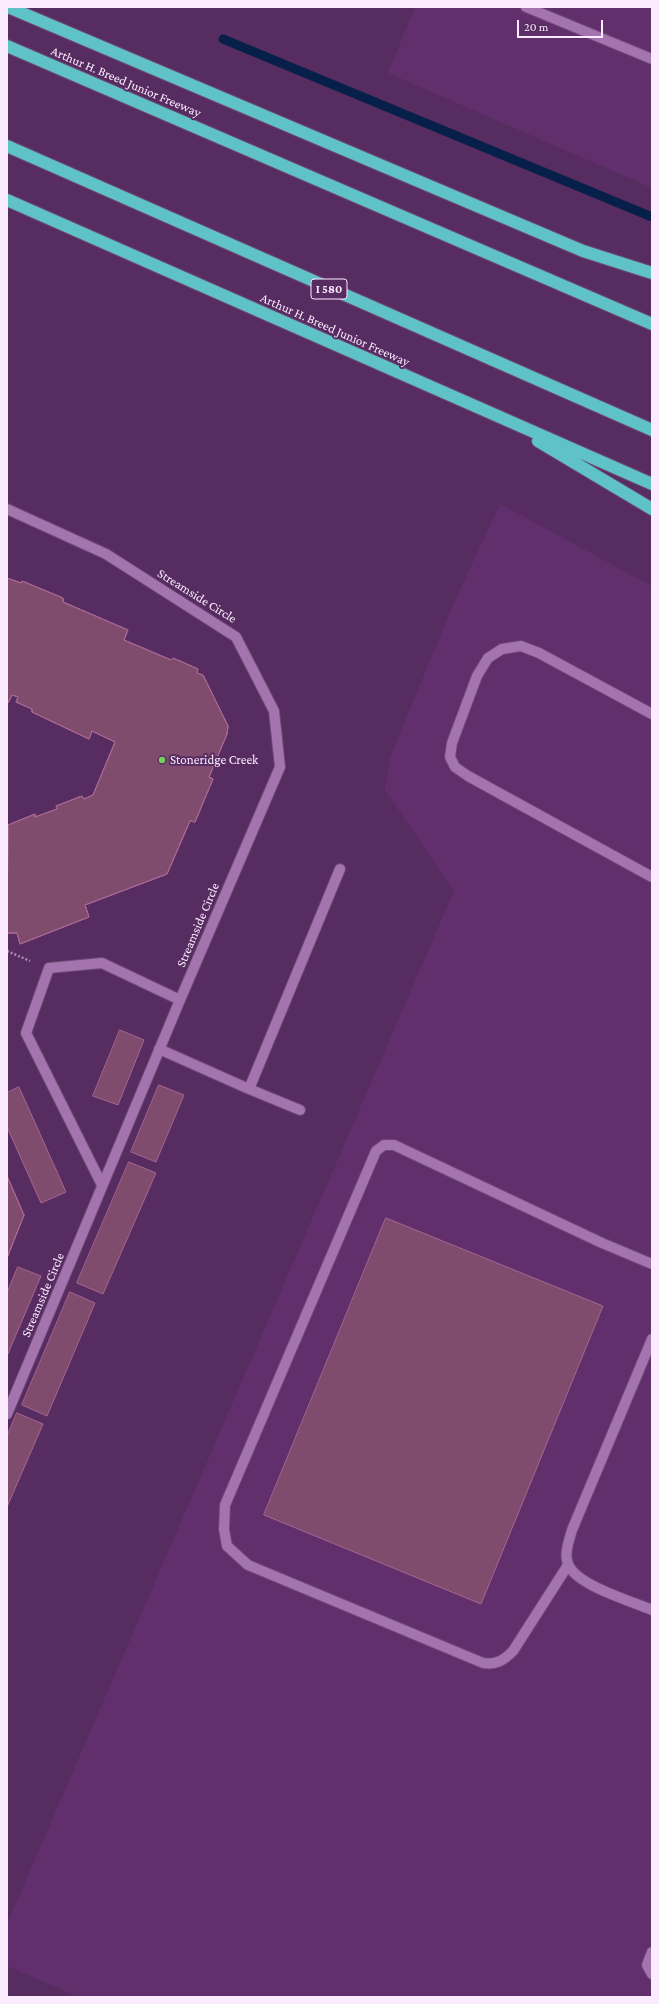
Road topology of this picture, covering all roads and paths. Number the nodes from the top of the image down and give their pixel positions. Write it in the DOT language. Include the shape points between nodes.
graph roads {
  1 [pos="8,7"];
  2 [pos="526,7"];
  3 [pos="7,46"];
  4 [pos="652,59"];
  5 [pos="7,146"];
  6 [pos="7,200"];
  7 [pos="652,273"];
  8 [pos="652,324"];
  9 [pos="494,415"];
  10 [pos="652,430"];
  11 [pos="652,484"];
  12 [pos="7,509"];
  13 [pos="652,509"];
  14 [pos="652,714"];
  15 [pos="340,869"];
  16 [pos="652,878"];
  17 [pos="7,951"];
  18 [pos="49,968"];
  19 [pos="180,1000"];
  20 [pos="159,1049"];
  21 [pos="249,1089"];
  22 [pos="300,1110"];
  23 [pos="102,1186"];
  24 [pos="652,1264"];
  25 [pos="652,1339"];
  26 [pos="7,1414"];
  27 [pos="568,1565"];
  28 [pos="652,1610"];
  29 [pos="652,1952"];
  30 [pos="652,1974"];
  1 -- 7 [label="highway" via="583,250"];
  2 -- 4 [label="street"];
  3 -- 8 [label="highway, Arthur H. Breed Junior Freeway"];
  5 -- 10 [label="highway, I 580"];
  6 -- 9 [label="highway, Arthur H. Breed Junior Freeway"];
  9 -- 11 [label="highway, Arthur H. Breed Junior Freeway"];
  9 -- 13 [label="highway"];
  12 -- 19 [label="street, Streamside Circle" via="106,554 236,637 274,711 280,767"];
  14 -- 16 [label="street" via="539,653 521,646 502,649 488,658 477,676 452,743 450,757 454,767 468,776"];
  15 -- 21 [label="street"];
  17 -- 18 [label="path"];
  18 -- 19 [label="street" via="102,963"];
  18 -- 23 [label="street" via="26,1033"];
  19 -- 20 [label="street, Streamside Circle"];
  20 -- 21 [label="street"];
  20 -- 23 [label="street, Streamside Circle"];
  21 -- 22 [label="street"];
  23 -- 26 [label="street, Streamside Circle"];
  24 -- 27 [label="street" via="595,1240 394,1145 384,1145 376,1151 225,1505 224,1529 227,1546 248,1565 483,1663 493,1664 504,1660 513,1651"];
  25 -- 27 [label="street" via="572,1530 567,1549"];
  27 -- 28 [label="street" via="574,1574 593,1585"];
  29 -- 30 [label="street" via="646,1965"];
}
